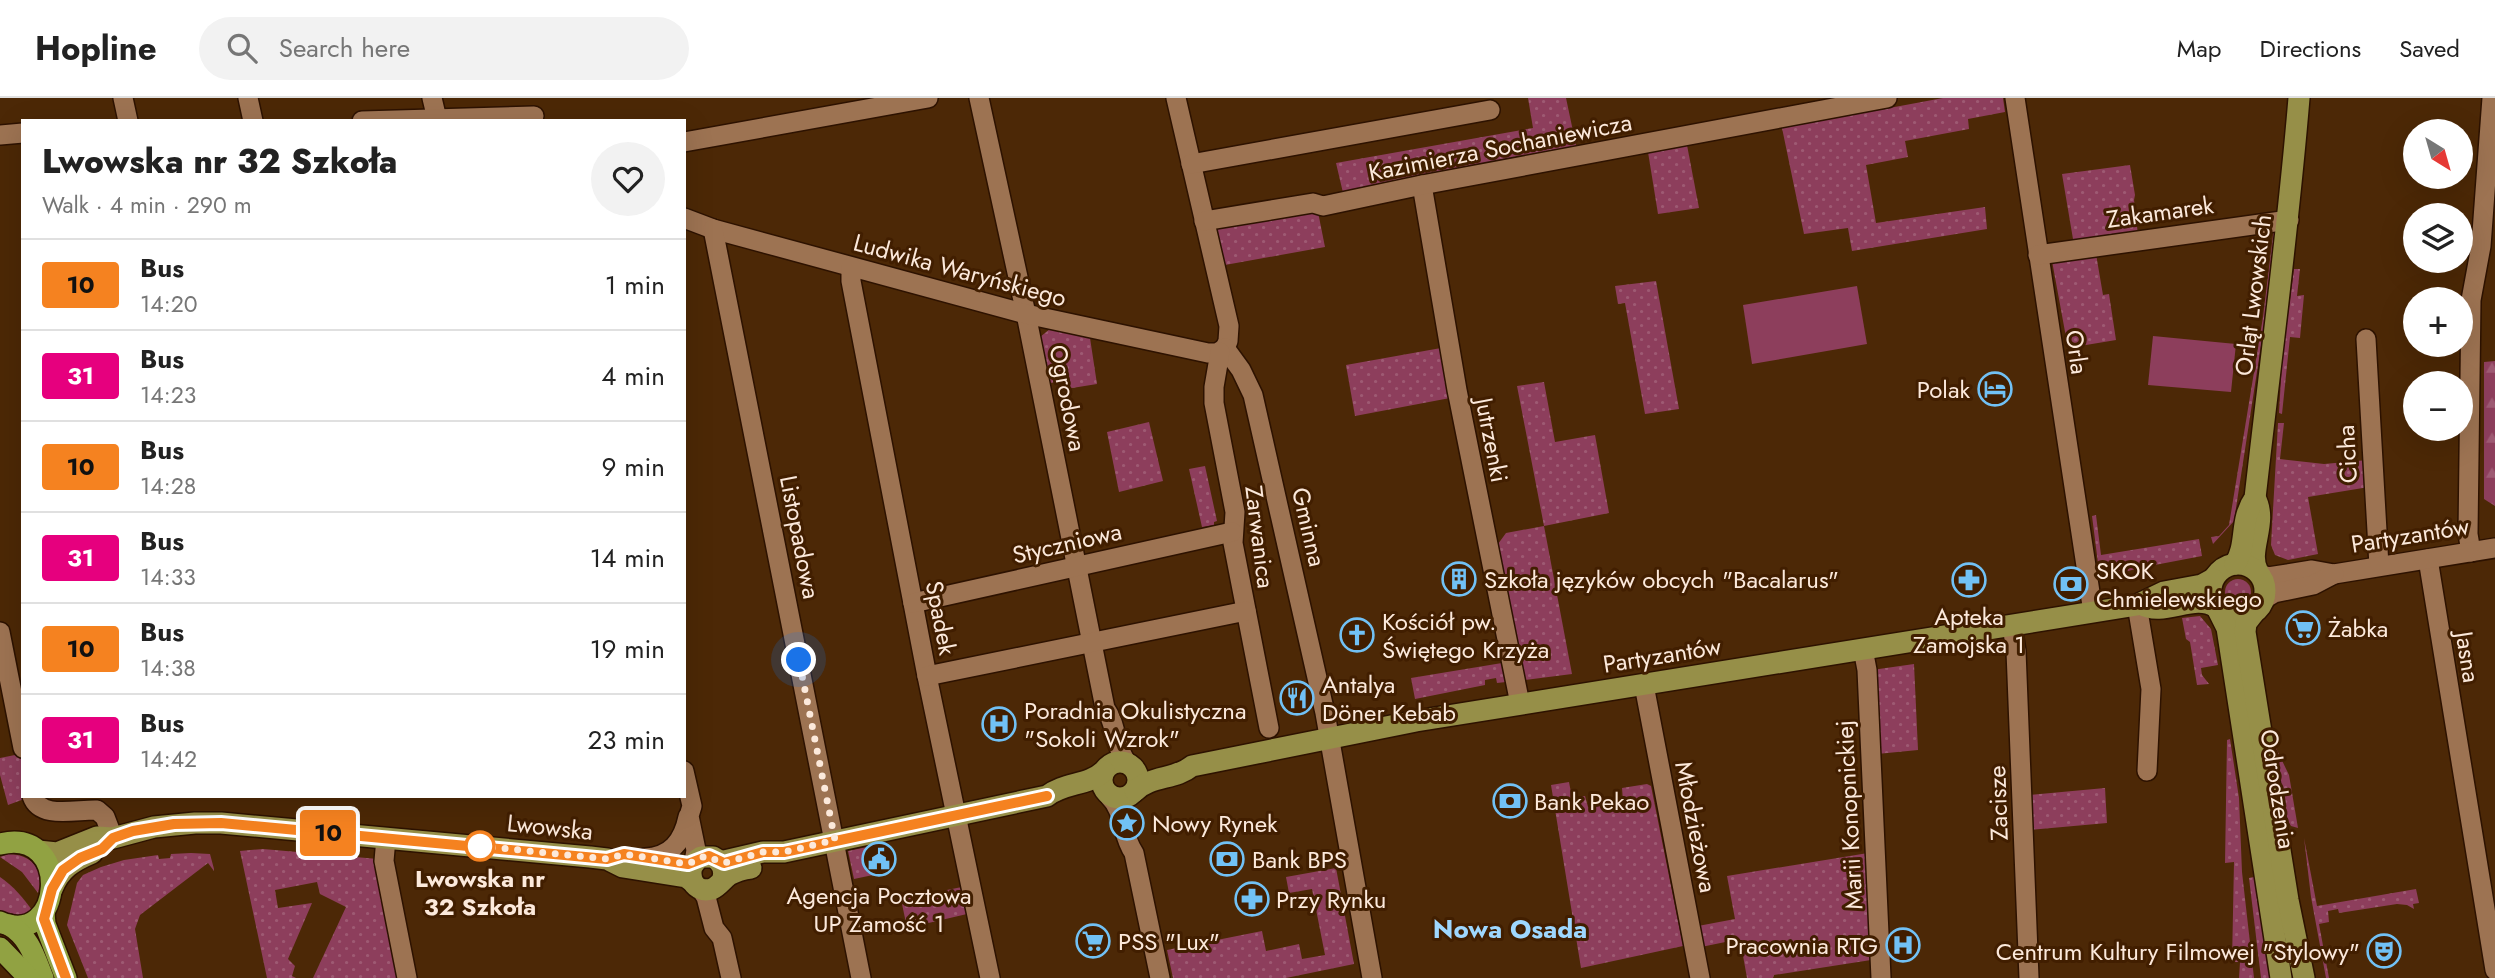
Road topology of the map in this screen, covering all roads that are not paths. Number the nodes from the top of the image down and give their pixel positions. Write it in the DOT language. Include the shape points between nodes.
graph roads {
  1 [pos="123,98"];
  2 [pos="248,98"];
  3 [pos="432,98"];
  4 [pos="928,98"];
  5 [pos="979,98"];
  6 [pos="1176,98"];
  7 [pos="1887,98"];
  8 [pos="2015,98"];
  9 [pos="2298,98"];
  10 [pos="2492,98"];
  11 [pos="875,103"];
  12 [pos="1490,110"];
  13 [pos="533,112"];
  14 [pos="128,119"];
  15 [pos="253,119"];
  16 [pos="437,119"];
  17 [pos="467,119"];
  18 [pos="21,133"];
  19 [pos="0,135"];
  20 [pos="686,142"];
  21 [pos="1191,164"];
  22 [pos="1422,185"];
  23 [pos="686,219"];
  24 [pos="2289,220"];
  25 [pos="1204,221"];
  26 [pos="713,229"];
  27 [pos="2038,255"];
  28 [pos="851,267"];
  29 [pos="1026,314"];
  30 [pos="2365,339"];
  31 [pos="1223,350"];
  32 [pos="2255,498"];
  33 [pos="1233,532"];
  34 [pos="2495,548"];
  35 [pos="2471,552"];
  36 [pos="2428,559"];
  37 [pos="2235,564"];
  38 [pos="2379,566"];
  39 [pos="1076,567"];
  40 [pos="2259,573"];
  41 [pos="2334,574"];
  42 [pos="2213,579"];
  43 [pos="914,603"];
  44 [pos="2139,604"];
  45 [pos="2259,607"];
  46 [pos="2217,609"];
  47 [pos="1246,611"];
  48 [pos="2093,612"];
  49 [pos="2012,625"];
  50 [pos="0,632"];
  51 [pos="1092,642"];
  52 [pos="1863,649"];
  53 [pos="928,676"];
  54 [pos="1644,685"];
  55 [pos="1520,704"];
  56 [pos="1105,708"];
  57 [pos="1269,728"];
  58 [pos="21,738"];
  59 [pos="1329,738"];
  60 [pos="1131,766"];
  61 [pos="1192,766"];
  62 [pos="1105,769"];
  63 [pos="2147,771"];
  64 [pos="686,784"];
  65 [pos="1133,792"];
  66 [pos="1108,794"];
  67 [pos="1047,796"];
  68 [pos="33,798"];
  69 [pos="690,811"];
  70 [pos="957,815"];
  71 [pos="113,838"];
  72 [pos="386,838"];
  73 [pos="835,840"];
  74 [pos="0,844"];
  75 [pos="38,851"];
  76 [pos="1134,853"];
  77 [pos="645,858"];
  78 [pos="607,859"];
  79 [pos="709,874"];
  80 [pos="52,889"];
  81 [pos="44,913"];
  82 [pos="5,924"];
  83 [pos="0,948"];
  84 [pos="2495,970"];
  85 [pos="29,978"];
  86 [pos="43,978"];
  87 [pos="66,978"];
  88 [pos="407,978"];
  89 [pos="731,978"];
  90 [pos="861,978"];
  91 [pos="990,978"];
  92 [pos="1160,978"];
  93 [pos="1372,978"];
  94 [pos="1700,978"];
  95 [pos="1881,978"];
  96 [pos="2029,978"];
  97 [pos="2281,978"];
  98 [pos="2304,978"];
  1 -- 14 [label="street"];
  2 -- 15 [label="street"];
  3 -- 16 [label="street"];
  4 -- 11 [label="street"];
  5 -- 29 [label="street, Ogrodowa"];
  6 -- 21 [label="street"];
  7 -- 22 [label="street, Kazimierza Sochaniewicza"];
  8 -- 27 [label="street, Orla"];
  9 -- 24 [label="main road, Orląt Lwowskich"];
  10 -- 35 [label="street" via="2480,255 2470,308"];
  11 -- 20 [label="street"];
  12 -- 21 [label="street"];
  13 -- 17 [label="street"];
  18 -- 19 [label="street"];
  21 -- 25 [label="street"];
  22 -- 25 [label="street, Kazimierza Sochaniewicza" via="1324,206 1312,203"];
  22 -- 55 [label="street, Jutrzenki" via="1457,390"];
  23 -- 26 [label="street, Ludwika Waryńskiego"];
  24 -- 27 [label="street, Zakamarek"];
  24 -- 32 [label="main road, Orląt Lwowskich"];
  25 -- 31 [label="street" via="1229,326"];
  26 -- 28 [label="street, Ludwika Waryńskiego"];
  26 -- 73 [label="street, Listopadowa"];
  27 -- 48 [label="street, Orla"];
  28 -- 29 [label="street, Ludwika Waryńskiego"];
  28 -- 43 [label="street, Spadek"];
  29 -- 31 [label="street, Ludwika Waryńskiego" via="1196,351"];
  29 -- 39 [label="street, Ogrodowa"];
  30 -- 38 [label="street, Cicha"];
  31 -- 33 [label="street, Zarwanica" via="1213,391 1235,512"];
  31 -- 59 [label="street, Gminna" via="1241,370 1253,395"];
  32 -- 37 [label="main road, Orląt Lwowskich" via="2246,513"];
  32 -- 40 [label="main road, Orląt Lwowskich" via="2262,514 2255,560"];
  33 -- 39 [label="street, Styczniowa"];
  33 -- 47 [label="street, Zarwanica"];
  34 -- 35 [label="street, Partyzantów"];
  35 -- 36 [label="street, Partyzantów"];
  36 -- 38 [label="street, Partyzantów"];
  36 -- 84 [label="street, Jasna"];
  37 -- 40 [label="main road" via="2248,565"];
  37 -- 42 [label="main road"];
  38 -- 41 [label="street, Partyzantów"];
  39 -- 43 [label="street, Styczniowa"];
  39 -- 51 [label="street, Ogrodowa"];
  40 -- 41 [label="street, Partyzantów" via="2269,577 2312,570"];
  40 -- 45 [label="main road" via="2265,586"];
  41 -- 45 [label="street, Partyzantów" via="2313,585 2274,593"];
  42 -- 44 [label="main road, Partyzantów"];
  42 -- 46 [label="main road" via="2211,595"];
  43 -- 53 [label="street, Spadek"];
  44 -- 46 [label="main road, Partyzantów" via="2154,608 2203,601"];
  44 -- 48 [label="main road, Partyzantów"];
  44 -- 63 [label="street" via="2151,690"];
  45 -- 46 [label="main road" via="2237,619"];
  45 -- 98 [label="main road, Odrodzenia" via="2246,623 2245,632"];
  46 -- 97 [label="main road, Odrodzenia" via="2227,628"];
  47 -- 51 [label="street"];
  47 -- 57 [label="street, Zarwanica"];
  48 -- 49 [label="main road, Partyzantów"];
  49 -- 52 [label="main road, Partyzantów"];
  49 -- 96 [label="street, Zacisze"];
  50 -- 58 [label="street"];
  51 -- 53 [label="street"];
  51 -- 56 [label="street, Ogrodowa"];
  52 -- 54 [label="main road, Partyzantów"];
  52 -- 95 [label="street, Marii Konopnickiej"];
  53 -- 70 [label="street, Spadek"];
  54 -- 55 [label="main road, Partyzantów"];
  54 -- 94 [label="street, Młodzieżowa"];
  55 -- 59 [label="main road, Partyzantów"];
  56 -- 60 [label="street, Ogrodowa" via="1121,754"];
  56 -- 62 [label="street, Ogrodowa"];
  59 -- 61 [label="main road, Partyzantów"];
  59 -- 93 [label="street, Gminna"];
  60 -- 61 [label="main road, Partyzantów"];
  60 -- 62 [label="main road" via="1117,762"];
  60 -- 65 [label="main road" via="1138,781"];
  61 -- 65 [label="main road, Partyzantów" via="1147,781"];
  62 -- 66 [label="main road" via="1101,783"];
  62 -- 67 [label="main road, Lwowska" via="1093,780 1062,787"];
  64 -- 69 [label="street"];
  65 -- 66 [label="main road" via="1119,799"];
  65 -- 76 [label="street"];
  66 -- 67 [label="main road, Lwowska"];
  66 -- 76 [label="street" via="1118,807"];
  67 -- 70 [label="main road, Lwowska"];
  68 -- 71 [label="street" via="43,810 97,810"];
  69 -- 77 [label="street" via="675,847"];
  69 -- 79 [label="street" via="696,850"];
  70 -- 73 [label="main road, Lwowska"];
  70 -- 91 [label="street, Spadek"];
  71 -- 72 [label="main road, Lwowska" via="153,827 208,823"];
  71 -- 75 [label="main road, Lwowska" via="97,837 57,853"];
  71 -- 80 [label="main road, Lwowska" via="102,849 68,866"];
  72 -- 78 [label="main road, Lwowska"];
  72 -- 88 [label="street" via="384,861"];
  73 -- 79 [label="main road, Lwowska" via="784,852 736,871"];
  73 -- 90 [label="street, Listopadowa"];
  74 -- 75 [label="highway" via="21,843"];
  75 -- 80 [label="highway" via="51,871"];
  76 -- 92 [label="street"];
  77 -- 78 [label="main road, Lwowska" via="624,854"];
  77 -- 79 [label="main road, Lwowska" via="688,864"];
  78 -- 79 [label="main road, Lwowska" via="623,867 686,877"];
  79 -- 89 [label="street" via="706,897"];
  80 -- 81 [label="highway"];
  81 -- 82 [label="highway" via="28,925"];
  81 -- 87 [label="highway"];
  82 -- 86 [label="highway" via="28,942"];
  83 -- 85 [label="highway"];
}
